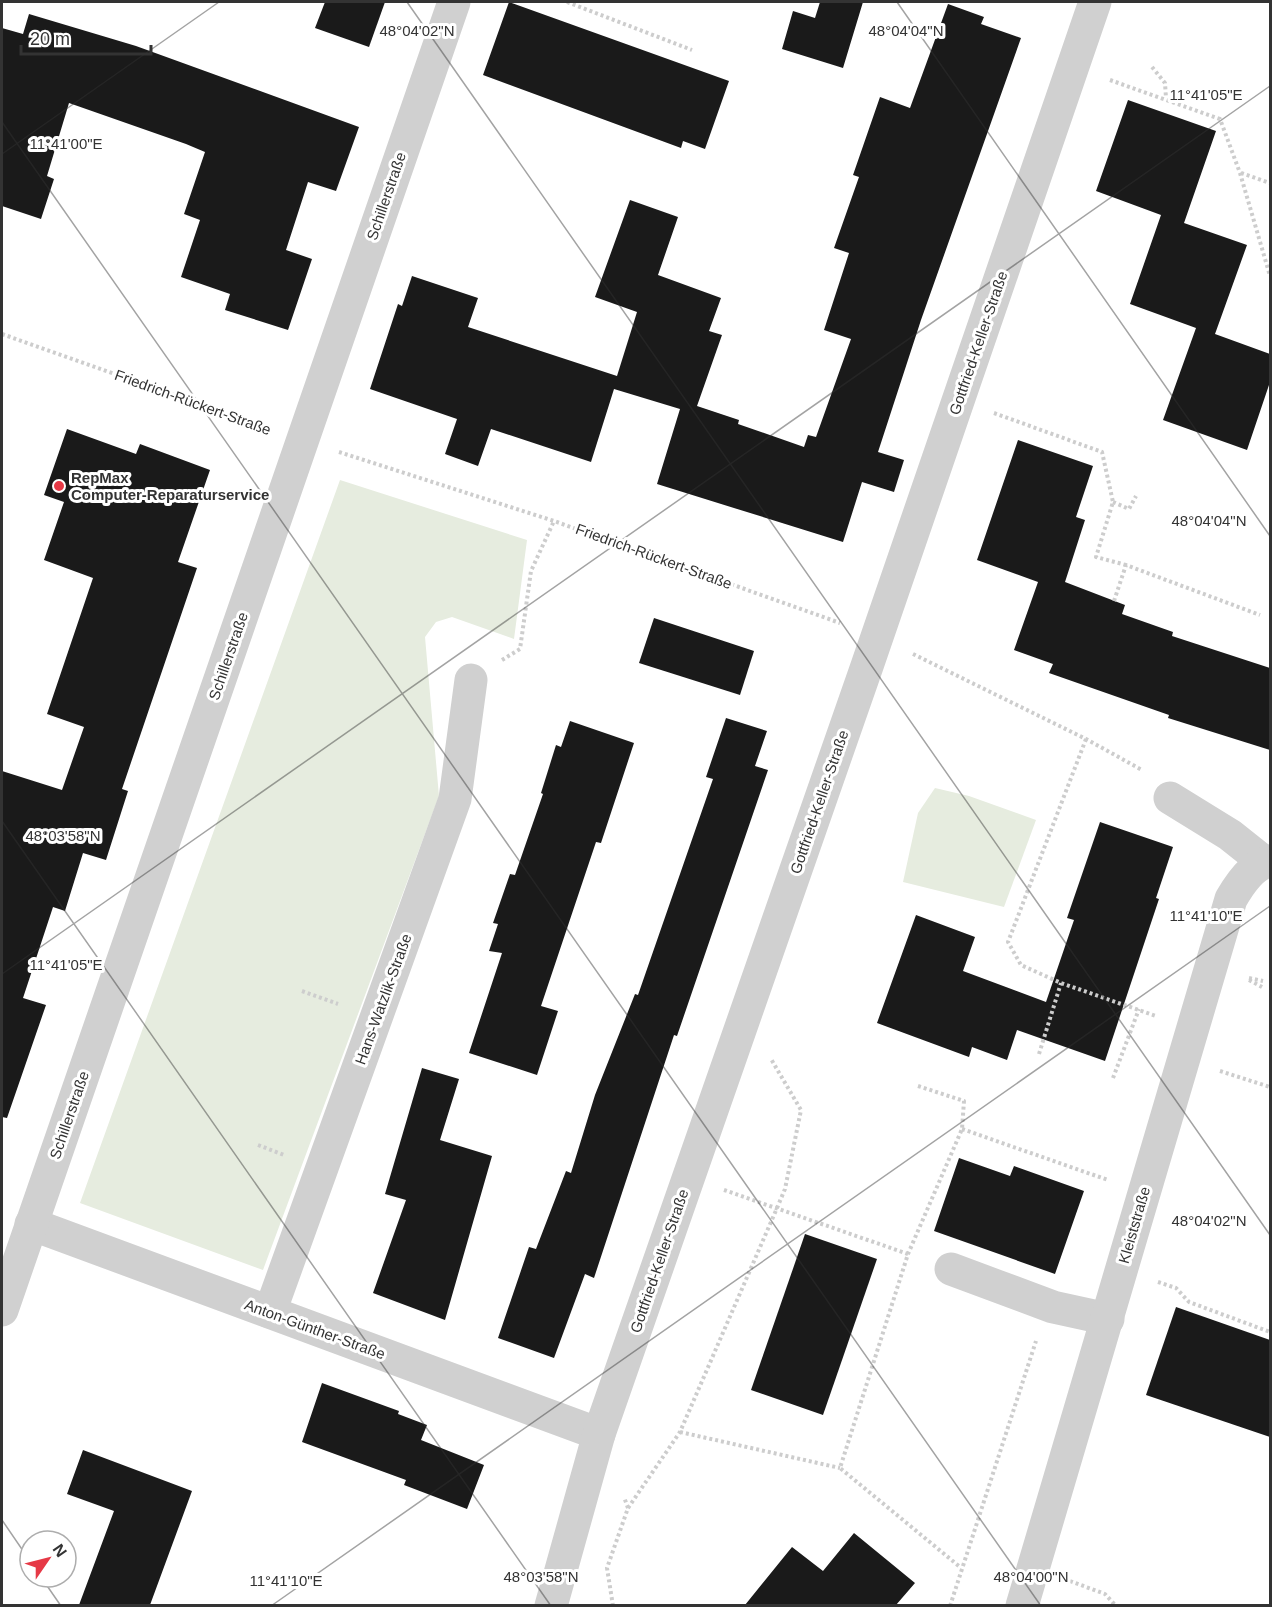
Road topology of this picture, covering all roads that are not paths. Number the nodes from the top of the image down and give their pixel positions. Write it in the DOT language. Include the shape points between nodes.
graph roads {
  1 [pos="454,2"];
  2 [pos="1095,2"];
  3 [pos="471,680"];
  4 [pos="1170,798"];
  5 [pos="1267,862"];
  6 [pos="31,1224"];
  7 [pos="951,1269"];
  8 [pos="2,1310"];
  9 [pos="270,1312"];
  10 [pos="1108,1320"];
  11 [pos="599,1434"];
  12 [pos="551,1605"];
  13 [pos="1022,1605"];
  1 -- 6 [label="street, Schillerstraße"];
  2 -- 11 [label="street, Gottfried-Keller-Straße"];
  3 -- 9 [label="street, Hans-Watzlik-Straße" via="455,798"];
  4 -- 5 [label="street"];
  5 -- 10 [label="street, Kleiststraße" via="1240,883 1231,899"];
  6 -- 8 [label="street, Schillerstraße"];
  6 -- 9 [label="street, Anton-Günther-Straße"];
  7 -- 10 [label="street" via="1053,1307"];
  9 -- 11 [label="street, Anton-Günther-Straße"];
  10 -- 13 [label="street, Kleiststraße"];
  11 -- 12 [label="street, Gottfried-Keller-Straße"];
}
